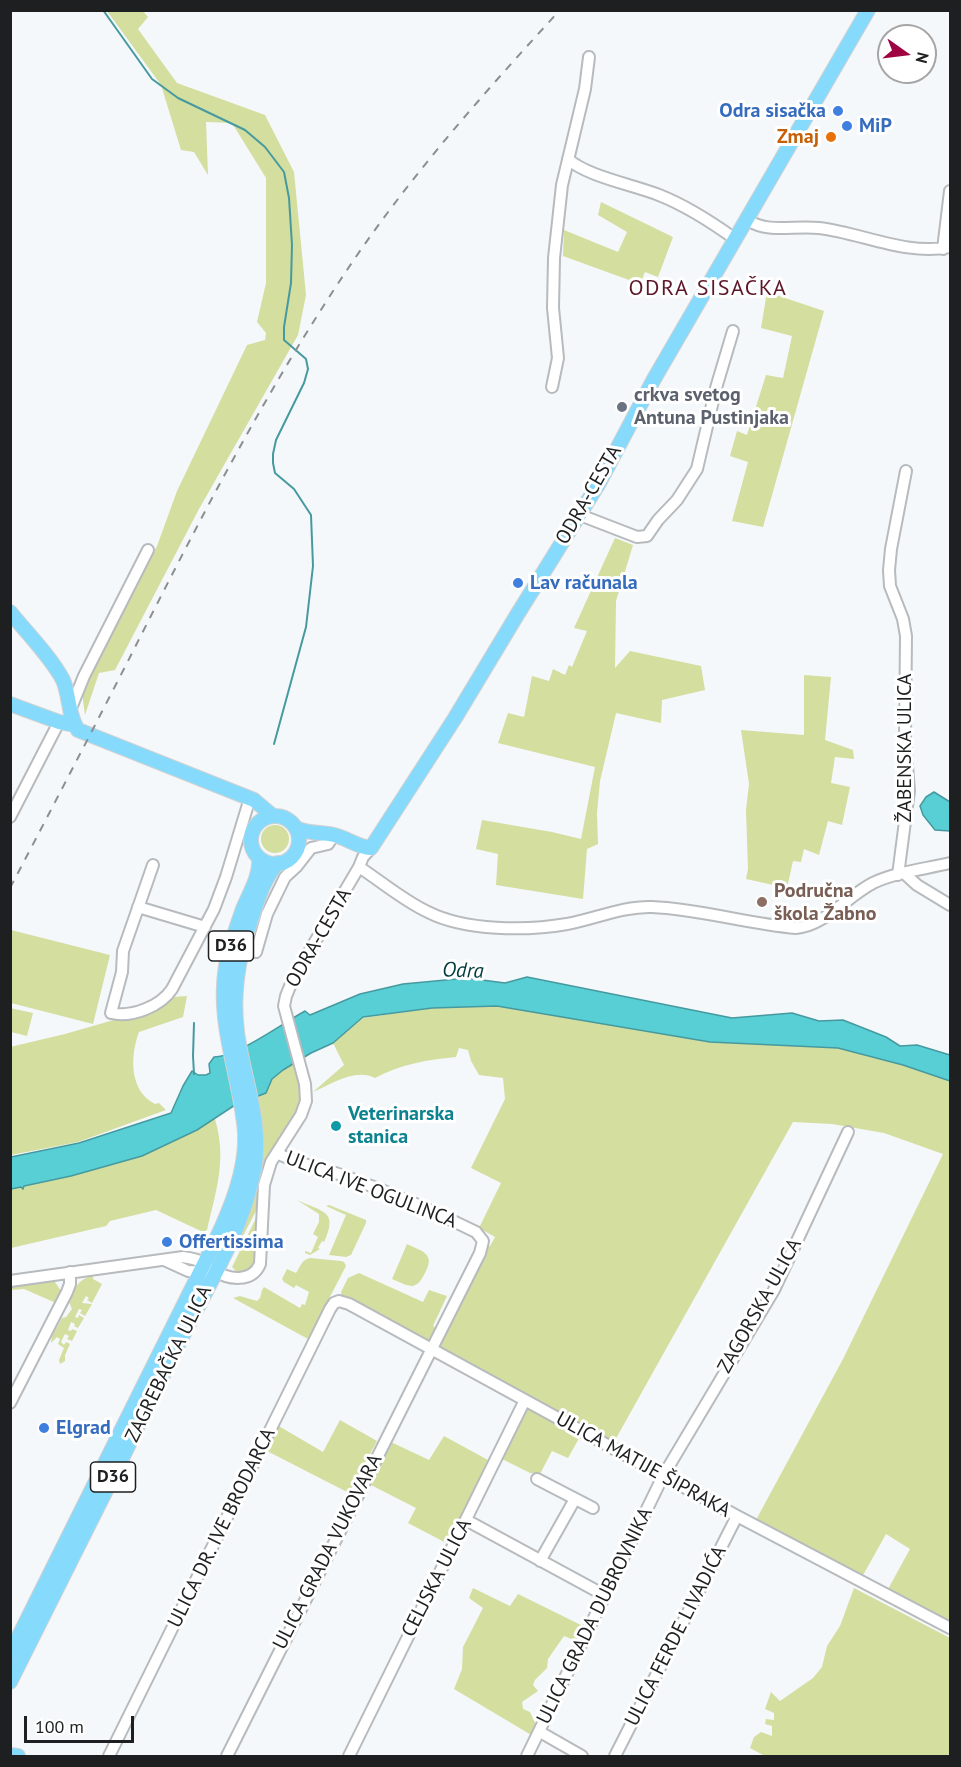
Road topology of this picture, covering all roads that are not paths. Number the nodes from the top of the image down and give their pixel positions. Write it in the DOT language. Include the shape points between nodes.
graph roads {
  1 [pos="868,10"];
  2 [pos="589,57"];
  3 [pos="568,159"];
  4 [pos="951,191"];
  5 [pos="747,220"];
  6 [pos="735,239"];
  7 [pos="947,248"];
  8 [pos="733,331"];
  9 [pos="552,387"];
  10 [pos="906,471"];
  11 [pos="580,515"];
  12 [pos="148,550"];
  13 [pos="10,612"];
  14 [pos="10,704"];
  15 [pos="71,708"];
  16 [pos="59,722"];
  17 [pos="75,725"];
  18 [pos="252,799"];
  19 [pos="273,816"];
  20 [pos="10,817"];
  21 [pos="258,822"];
  22 [pos="296,828"];
  23 [pos="328,835"];
  24 [pos="371,848"];
  25 [pos="296,850"];
  26 [pos="259,858"];
  27 [pos="278,863"];
  28 [pos="951,863"];
  29 [pos="153,865"];
  30 [pos="359,867"];
  31 [pos="902,874"];
  32 [pos="951,905"];
  33 [pos="138,907"];
  34 [pos="205,927"];
  35 [pos="256,952"];
  36 [pos="232,1035"];
  37 [pos="305,1084"];
  38 [pos="848,1132"];
  39 [pos="277,1153"];
  40 [pos="206,1269"];
  41 [pos="70,1272"];
  42 [pos="10,1281"];
  43 [pos="338,1302"];
  44 [pos="431,1348"];
  45 [pos="525,1400"];
  46 [pos="10,1403"];
  47 [pos="663,1476"];
  48 [pos="537,1479"];
  49 [pos="575,1499"];
  50 [pos="593,1508"];
  51 [pos="737,1516"];
  52 [pos="466,1520"];
  53 [pos="540,1561"];
  54 [pos="606,1596"];
  55 [pos="951,1628"];
  56 [pos="10,1654"];
  57 [pos="10,1682"];
  58 [pos="540,1732"];
  59 [pos="10,1750"];
  60 [pos="10,1755"];
  61 [pos="20,1756"];
  62 [pos="109,1756"];
  63 [pos="227,1756"];
  64 [pos="349,1756"];
  65 [pos="527,1756"];
  66 [pos="582,1756"];
  67 [pos="615,1756"];
  1 -- 5 [label="main road, ODRA-CESTA"];
  2 -- 3 [label="street"];
  3 -- 6 [label="street" via="694,211"];
  3 -- 9 [label="street" via="554,258 558,358"];
  4 -- 7 [label="street"];
  5 -- 6 [label="main road, ODRA-CESTA"];
  5 -- 7 [label="street" via="771,229 818,228 920,249"];
  6 -- 11 [label="main road, ODRA-CESTA"];
  8 -- 11 [label="street" via="697,469 677,500 647,536 638,537"];
  10 -- 31 [label="street, ŽABENSKA ULICA" via="889,570 890,586 906,636 909,791"];
  11 -- 24 [label="main road, ODRA-CESTA"];
  12 -- 15 [label="street"];
  13 -- 15 [label="main road" via="60,675"];
  14 -- 16 [label="main road"];
  15 -- 17 [label="main road"];
  16 -- 17 [label="main road"];
  16 -- 20 [label="street"];
  17 -- 18 [label="main road" via="80,731"];
  18 -- 19 [label="main road"];
  18 -- 21 [label="main road" via="259,813"];
  18 -- 34 [label="street"];
  19 -- 21 [label="main road"];
  19 -- 22 [label="main road" via="288,819"];
  21 -- 26 [label="main road, D36" via="251,843"];
  22 -- 23 [label="main road"];
  22 -- 25 [label="main road"];
  23 -- 24 [label="main road"];
  23 -- 25 [label="main road, D36" via="306,841"];
  23 -- 35 [label="street" via="328,844 311,848 285,877 267,914"];
  24 -- 30 [label="street, ODRA-CESTA"];
  25 -- 27 [label="main road, D36" via="291,858"];
  26 -- 27 [label="main road"];
  26 -- 36 [label="main road, D36" via="226,968 224,1019"];
  27 -- 36 [label="main road, D36" via="269,875 243,943"];
  28 -- 31 [label="street"];
  29 -- 33 [label="street"];
  30 -- 31 [label="street" via="438,917 479,926 524,929 652,907 806,927 816,924 860,890"];
  30 -- 37 [label="street, ODRA-CESTA" via="286,996 285,1010"];
  31 -- 32 [label="street"];
  33 -- 34 [label="street"];
  33 -- 34 [label="street" via="123,951 122,972 111,1013 126,1014 166,998"];
  36 -- 40 [label="main road, ZAGREBAČKA ULICA / D36" via="256,1150 241,1214"];
  37 -- 39 [label="street, ZAGREBAČKA ULICA" via="304,1107"];
  38 -- 47 [label="street, ZAGORSKA ULICA" via="774,1290"];
  39 -- 40 [label="street, ZAGREBAČKA ULICA" via="268,1167 264,1185 258,1268 246,1278"];
  39 -- 44 [label="street, ULICA IVE OGULINCA" via="402,1197 481,1236 483,1246"];
  40 -- 41 [label="street, ZAGREBAČKA ULICA" via="186,1270 164,1260"];
  40 -- 56 [label="main road, ZAGREBAČKA ULICA / D36"];
  40 -- 57 [label="main road, ZAGREBAČKA ULICA / D36"];
  41 -- 42 [label="street, ZAGREBAČKA ULICA"];
  41 -- 46 [label="street" via="70,1284"];
  43 -- 44 [label="street, ULICA MATIJE ŠIPRAKA" via="349,1304"];
  43 -- 62 [label="street, ULICA DR. IVE BRODARCA" via="330,1309"];
  44 -- 45 [label="street, ULICA MATIJE ŠIPRAKA"];
  44 -- 63 [label="street, ULICA GRADA VUKOVARA"];
  45 -- 47 [label="street, ULICA MATIJE ŠIPRAKA"];
  45 -- 52 [label="street, CELJSKA ULICA"];
  47 -- 51 [label="street, ULICA MATIJE ŠIPRAKA"];
  47 -- 54 [label="street, ULICA GRADA DUBROVNIKA"];
  48 -- 49 [label="street"];
  49 -- 50 [label="street"];
  49 -- 53 [label="street"];
  51 -- 55 [label="street, ULICA MATIJE ŠIPRAKA"];
  51 -- 67 [label="street, ULICA FERDE LIVADIĆA"];
  52 -- 53 [label="street"];
  52 -- 64 [label="street, CELJSKA ULICA"];
  53 -- 54 [label="street"];
  54 -- 58 [label="street, ULICA GRADA DUBROVNIKA"];
  58 -- 65 [label="street, ULICA GRADA DUBROVNIKA"];
  58 -- 66 [label="street"];
  59 -- 61 [label="street"];
  60 -- 61 [label="main road"];
}
